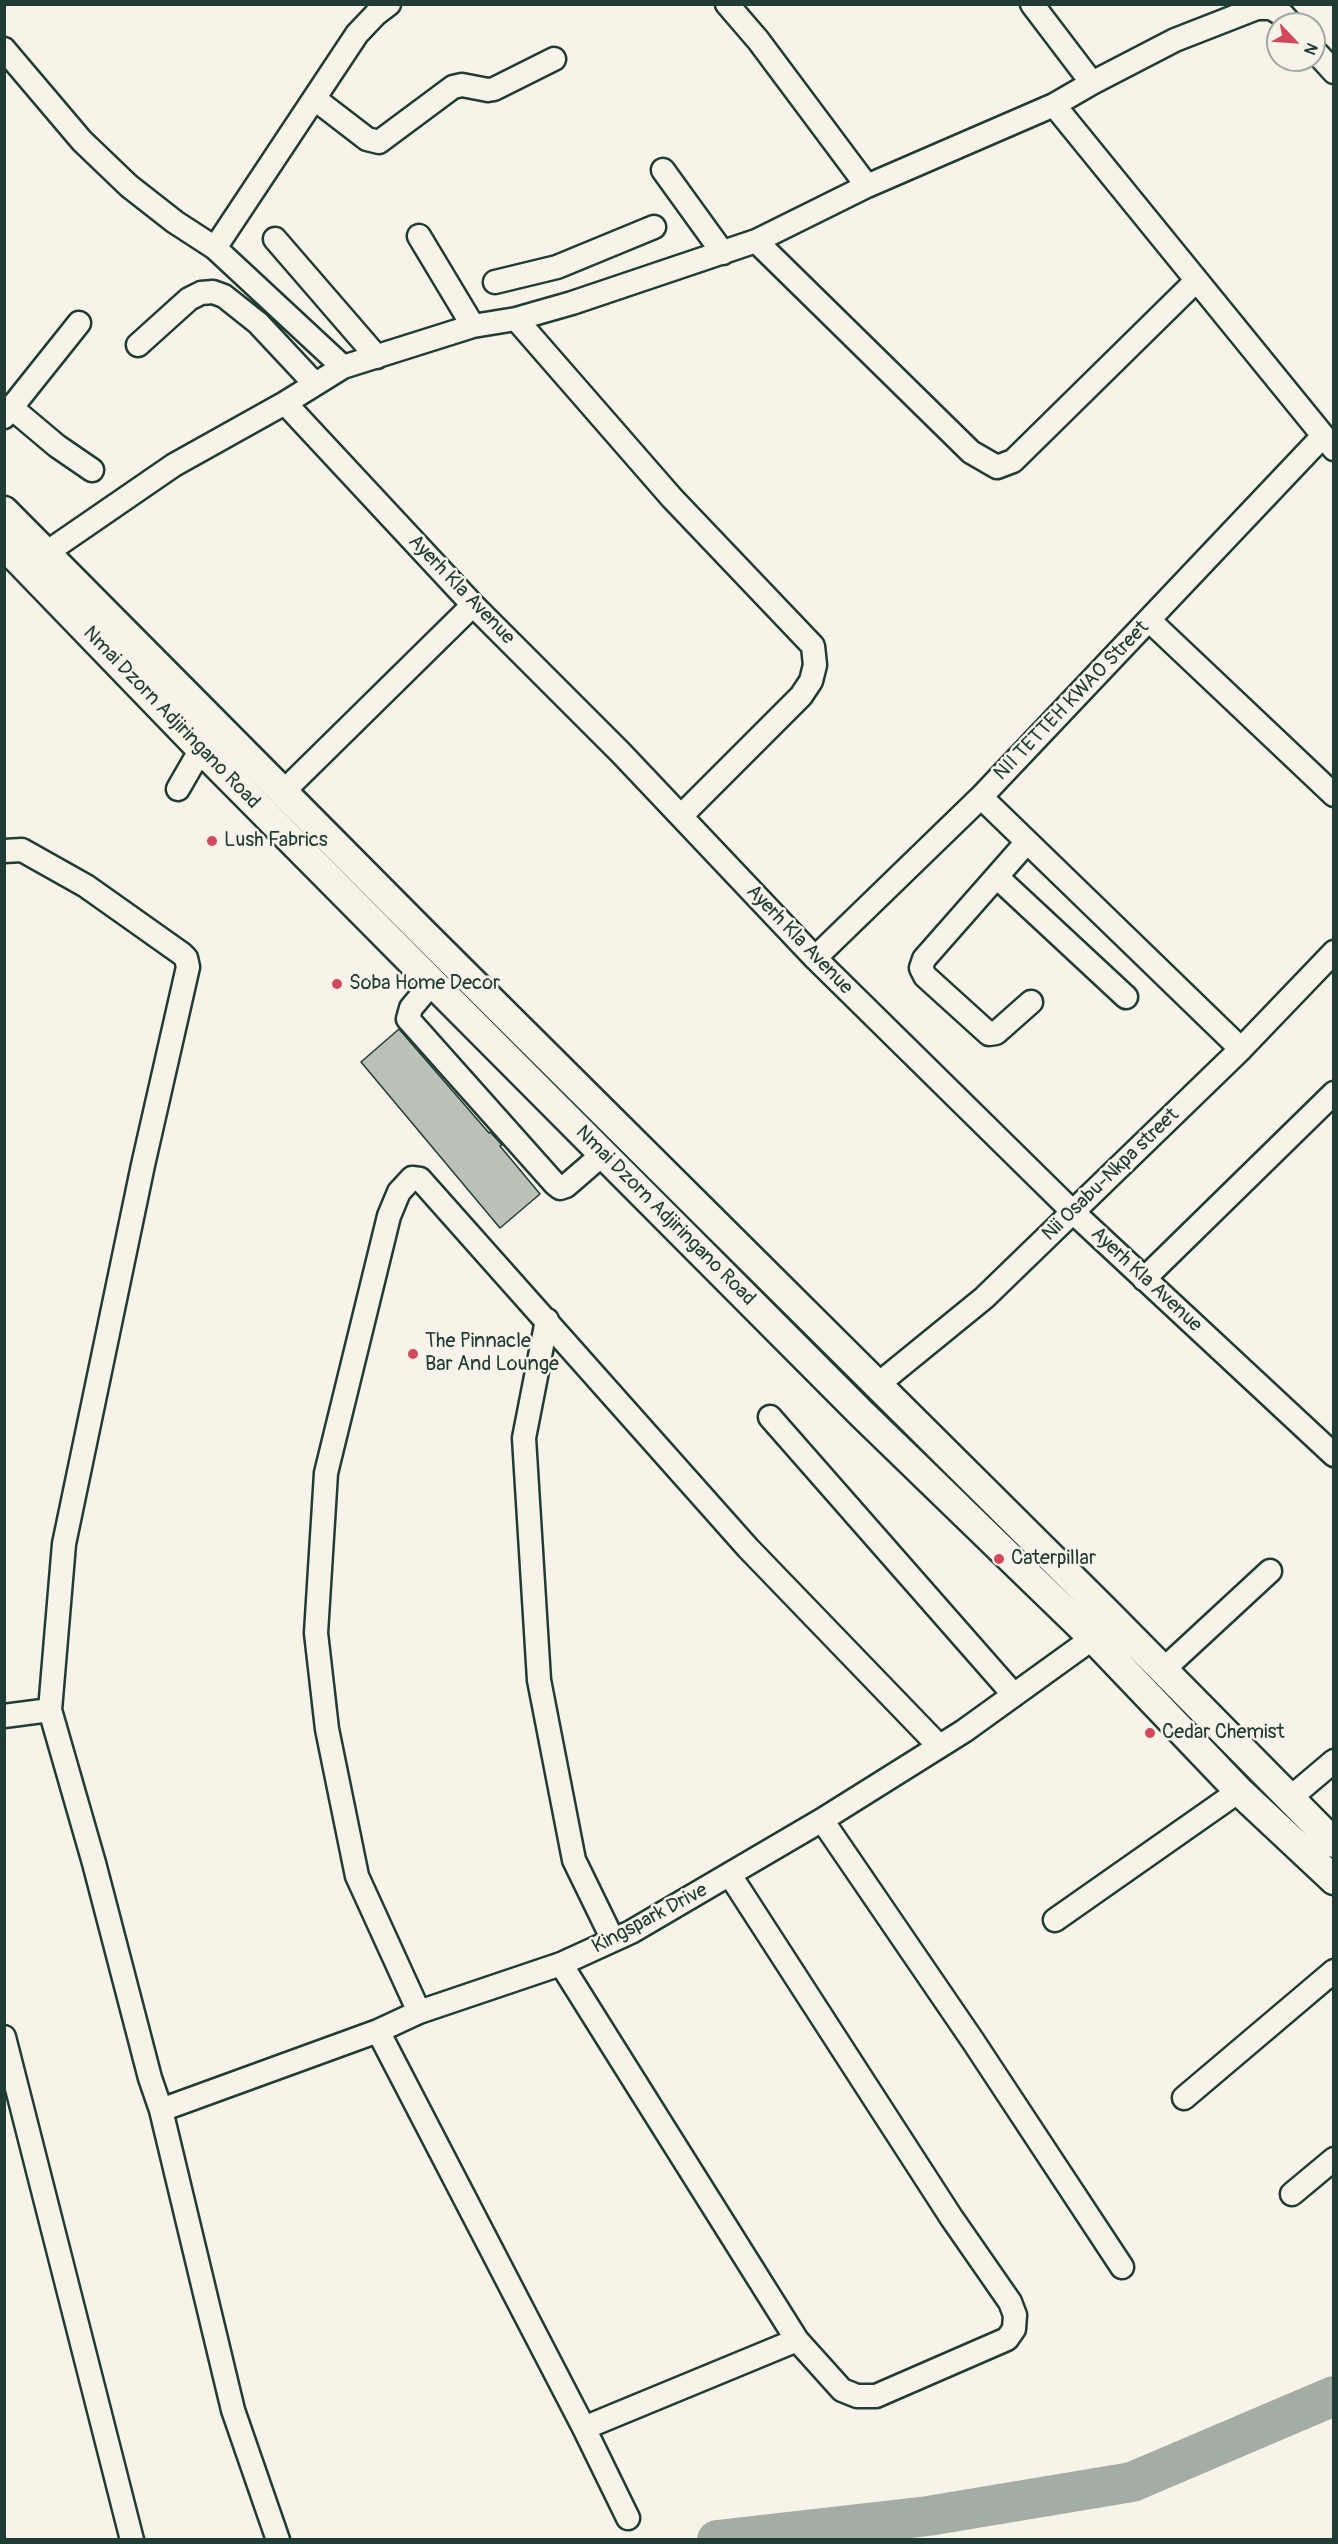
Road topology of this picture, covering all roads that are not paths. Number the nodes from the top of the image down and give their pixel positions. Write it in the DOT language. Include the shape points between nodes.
graph roads {
  1 [pos="727,4"];
  2 [pos="1032,4"];
  3 [pos="376,8"];
  4 [pos="1278,12"];
  5 [pos="4,49"];
  6 [pos="554,59"];
  7 [pos="1092,83"];
  8 [pos="315,99"];
  9 [pos="1054,105"];
  10 [pos="663,170"];
  11 [pos="867,186"];
  12 [pos="654,226"];
  13 [pos="419,236"];
  14 [pos="275,239"];
  15 [pos="756,241"];
  16 [pos="215,249"];
  17 [pos="723,254"];
  18 [pos="557,267"];
  19 [pos="1196,281"];
  20 [pos="495,282"];
  21 [pos="572,303"];
  22 [pos="516,319"];
  23 [pos="79,323"];
  24 [pos="473,326"];
  25 [pos="138,345"];
  26 [pos="377,357"];
  27 [pos="343,367"];
  28 [pos="315,384"];
  29 [pos="285,403"];
  30 [pos="9,413"];
  31 [pos="1328,443"];
  32 [pos="92,470"];
  33 [pos="4,511"];
  34 [pos="4,545"];
  35 [pos="46,553"];
  36 [pos="473,605"];
  37 [pos="1150,621"];
  38 [pos="201,749"];
  39 [pos="178,789"];
  40 [pos="284,791"];
  41 [pos="1334,795"];
  42 [pos="981,797"];
  43 [pos="681,816"];
  44 [pos="1027,842"];
  45 [pos="4,851"];
  46 [pos="997,877"];
  47 [pos="424,934"];
  48 [pos="1334,952"];
  49 [pos="406,957"];
  50 [pos="815,958"];
  51 [pos="432,983"];
  52 [pos="1126,997"];
  53 [pos="1031,1002"];
  54 [pos="1241,1049"];
  55 [pos="1334,1093"];
  56 [pos="603,1154"];
  57 [pos="1073,1212"];
  58 [pos="1144,1279"];
  59 [pos="547,1320"];
  60 [pos="876,1386"];
  61 [pos="770,1417"];
  62 [pos="1334,1455"];
  63 [pos="1270,1571"];
  64 [pos="1093,1638"];
  65 [pos="1163,1671"];
  66 [pos="1014,1695"];
  67 [pos="50,1710"];
  68 [pos="4,1716"];
  69 [pos="939,1746"];
  70 [pos="1334,1761"];
  71 [pos="1239,1791"];
  72 [pos="1289,1799"];
  73 [pos="822,1820"];
  74 [pos="1334,1843"];
  75 [pos="730,1875"];
  76 [pos="1334,1880"];
  77 [pos="1055,1920"];
  78 [pos="613,1940"];
  79 [pos="561,1964"];
  80 [pos="1334,1971"];
  81 [pos="419,2012"];
  82 [pos="378,2031"];
  83 [pos="4,2037"];
  84 [pos="1184,2098"];
  85 [pos="161,2110"];
  86 [pos="1334,2159"];
  87 [pos="1292,2194"];
  88 [pos="1122,2267"];
  89 [pos="797,2340"];
  90 [pos="584,2428"];
  91 [pos="628,2518"];
  92 [pos="132,2540"];
  93 [pos="278,2540"];
  1 -- 11 [label="street"];
  2 -- 7 [label="street"];
  3 -- 8 [label="street"];
  4 -- 7 [label="street" via="1257,8 1175,40"];
  5 -- 16 [label="street" via="82,141 175,222"];
  6 -- 8 [label="street" via="494,89 453,87 379,142 367,140"];
  7 -- 9 [label="street"];
  8 -- 16 [label="street"];
  9 -- 11 [label="street"];
  9 -- 19 [label="street"];
  10 -- 17 [label="street"];
  11 -- 15 [label="street"];
  12 -- 18 [label="street"];
  13 -- 24 [label="street"];
  14 -- 26 [label="street"];
  15 -- 17 [label="street"];
  15 -- 19 [label="street" via="971,452 997,467 1013,461"];
  16 -- 27 [label="street"];
  17 -- 21 [label="street"];
  18 -- 20 [label="street"];
  18 -- 21 [label="street"];
  19 -- 31 [label="street"];
  21 -- 22 [label="street"];
  22 -- 24 [label="street"];
  22 -- 43 [label="street" via="672,498 813,646 812,681 801,696"];
  23 -- 30 [label="street"];
  24 -- 26 [label="street"];
  25 -- 28 [label="street" via="189,299 213,292 258,323"];
  26 -- 27 [label="street"];
  27 -- 28 [label="street"];
  28 -- 29 [label="street"];
  29 -- 35 [label="street" via="174,465"];
  29 -- 36 [label="street, Ayerh Kla Avenue"];
  30 -- 32 [label="street"];
  31 -- 37 [label="street, NII TETTEH KWAO Street"];
  33 -- 35 [label="main road, Nmai Dzorn Adjiringano Road"];
  34 -- 38 [label="main road, Nmai Dzorn Adjiringano Road"];
  35 -- 40 [label="main road, Nmai Dzorn Adjiringano Road"];
  36 -- 40 [label="street"];
  36 -- 43 [label="street, Ayerh Kla Avenue"];
  37 -- 41 [label="street"];
  37 -- 42 [label="street, NII TETTEH KWAO Street"];
  38 -- 39 [label="street"];
  38 -- 49 [label="main road, Nmai Dzorn Adjiringano Road"];
  40 -- 47 [label="main road, Nmai Dzorn Adjiringano Road"];
  42 -- 44 [label="street"];
  42 -- 50 [label="street, NII TETTEH KWAO Street"];
  43 -- 50 [label="street, Ayerh Kla Avenue"];
  44 -- 46 [label="street"];
  44 -- 54 [label="street"];
  45 -- 67 [label="street" via="22,850 86,886 182,954 188,967 64,1544"];
  46 -- 52 [label="street"];
  46 -- 53 [label="street" via="924,959 921,968 989,1034 996,1033"];
  47 -- 49 [label="main road"];
  47 -- 60 [label="main road, Nmai Dzorn Adjiringano Road"];
  48 -- 54 [label="street, Nii Osabu-Nkpa street"];
  49 -- 51 [label="main road, Nmai Dzorn Adjiringano Road"];
  50 -- 57 [label="street, Ayerh Kla Avenue"];
  51 -- 56 [label="main road, Nmai Dzorn Adjiringano Road"];
  51 -- 56 [label="street" via="411,1008 408,1019 555,1184 560,1188 566,1186"];
  54 -- 57 [label="street, Nii Osabu-Nkpa street"];
  55 -- 58 [label="street"];
  56 -- 64 [label="main road, Nmai Dzorn Adjiringano Road"];
  57 -- 58 [label="street, Ayerh Kla Avenue"];
  57 -- 60 [label="street, Nii Osabu-Nkpa street" via="984,1298"];
  58 -- 62 [label="street, Ayerh Kla Avenue"];
  59 -- 69 [label="street" via="748,1548"];
  59 -- 78 [label="street" via="524,1438 539,1680 574,1860"];
  59 -- 81 [label="street" via="420,1179 412,1178 405,1184 389,1216 326,1473 316,1633 327,1729 357,1876"];
  60 -- 65 [label="main road, Nmai Dzorn Adjiringano Road"];
  61 -- 66 [label="street"];
  63 -- 65 [label="street"];
  64 -- 66 [label="street, Kingspark Drive"];
  64 -- 71 [label="main road, Nmai Dzorn Adjiringano Road"];
  65 -- 72 [label="main road, Nmai Dzorn Adjiringano Road"];
  66 -- 69 [label="street, Kingspark Drive"];
  67 -- 68 [label="street"];
  67 -- 85 [label="street"];
  69 -- 73 [label="street, Kingspark Drive"];
  70 -- 72 [label="street"];
  71 -- 76 [label="main road, Nmai Dzorn Adjiringano Road"];
  71 -- 77 [label="street"];
  72 -- 74 [label="main road, Nmai Dzorn Adjiringano Road"];
  73 -- 75 [label="street, Kingspark Drive"];
  73 -- 88 [label="street"];
  75 -- 78 [label="street, Kingspark Drive"];
  75 -- 89 [label="street" via="1015,2315 1014,2329 1007,2339 876,2396 858,2396 842,2390"];
  78 -- 79 [label="street, Kingspark Drive"];
  79 -- 81 [label="street, Kingspark Drive"];
  79 -- 89 [label="street"];
  80 -- 84 [label="street"];
  81 -- 82 [label="street, Kingspark Drive"];
  82 -- 85 [label="street, Kingspark Drive"];
  82 -- 90 [label="street"];
  83 -- 92 [label="street"];
  85 -- 93 [label="street" via="233,2410"];
  86 -- 87 [label="street"];
  89 -- 90 [label="street"];
  90 -- 91 [label="street"];
}
